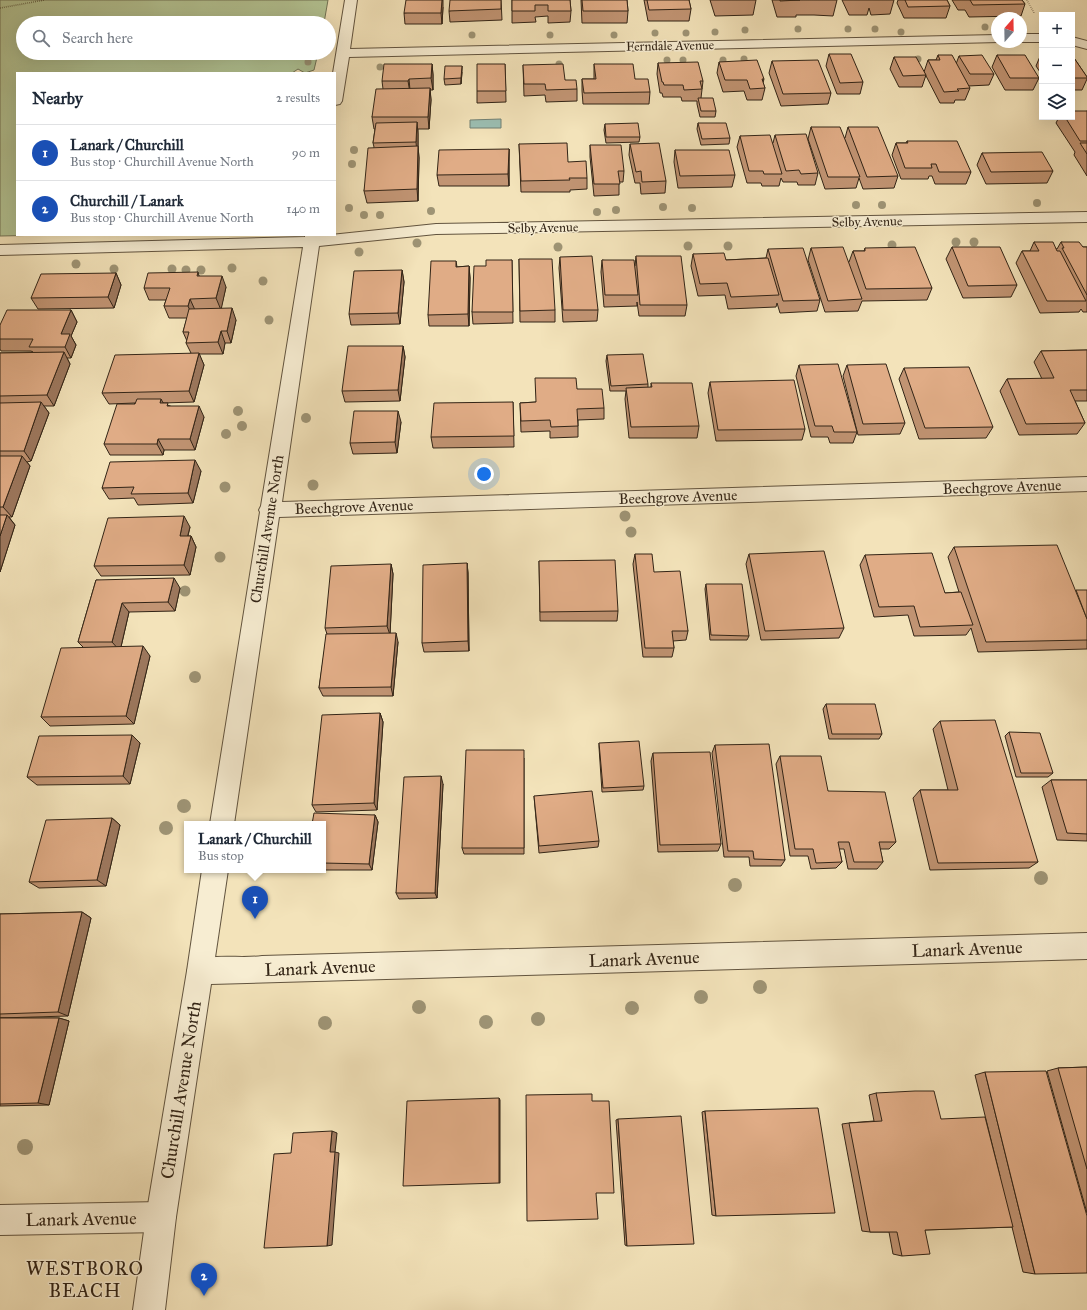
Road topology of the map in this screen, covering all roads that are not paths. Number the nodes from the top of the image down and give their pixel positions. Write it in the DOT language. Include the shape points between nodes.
graph roads {
  1 [pos="351,0"];
  2 [pos="1027,38"];
  3 [pos="1039,38"];
  4 [pos="991,39"];
  5 [pos="1075,42"];
  6 [pos="1087,45"];
  7 [pos="343,53"];
  8 [pos="336,95"];
  9 [pos="1087,217"];
  10 [pos="312,239"];
  11 [pos="0,250"];
  12 [pos="1087,484"];
  13 [pos="269,510"];
  14 [pos="222,821"];
  15 [pos="215,873"];
  16 [pos="1087,946"];
  17 [pos="200,971"];
  18 [pos="162,1217"];
  19 [pos="0,1220"];
  20 [pos="149,1310"];
  1 -- 7 [label="street"];
  2 -- 3 [label="street"];
  4 -- 7 [label="street, Ferndale Avenue"];
  5 -- 6 [label="street"];
  7 -- 8 [label="street"];
  9 -- 10 [label="street, Selby Avenue" via="436,229"];
  10 -- 11 [label="street, Selby Avenue"];
  10 -- 13 [label="street, Churchill Avenue North"];
  12 -- 13 [label="street, Beechgrove Avenue"];
  13 -- 14 [label="street, Churchill Avenue North"];
  15 -- 17 [label="street, Churchill Avenue North"];
  16 -- 17 [label="street, Lanark Avenue"];
  17 -- 18 [label="street, Churchill Avenue North"];
  18 -- 19 [label="street, Lanark Avenue"];
  18 -- 20 [label="street, Churchill Avenue North"];
}
